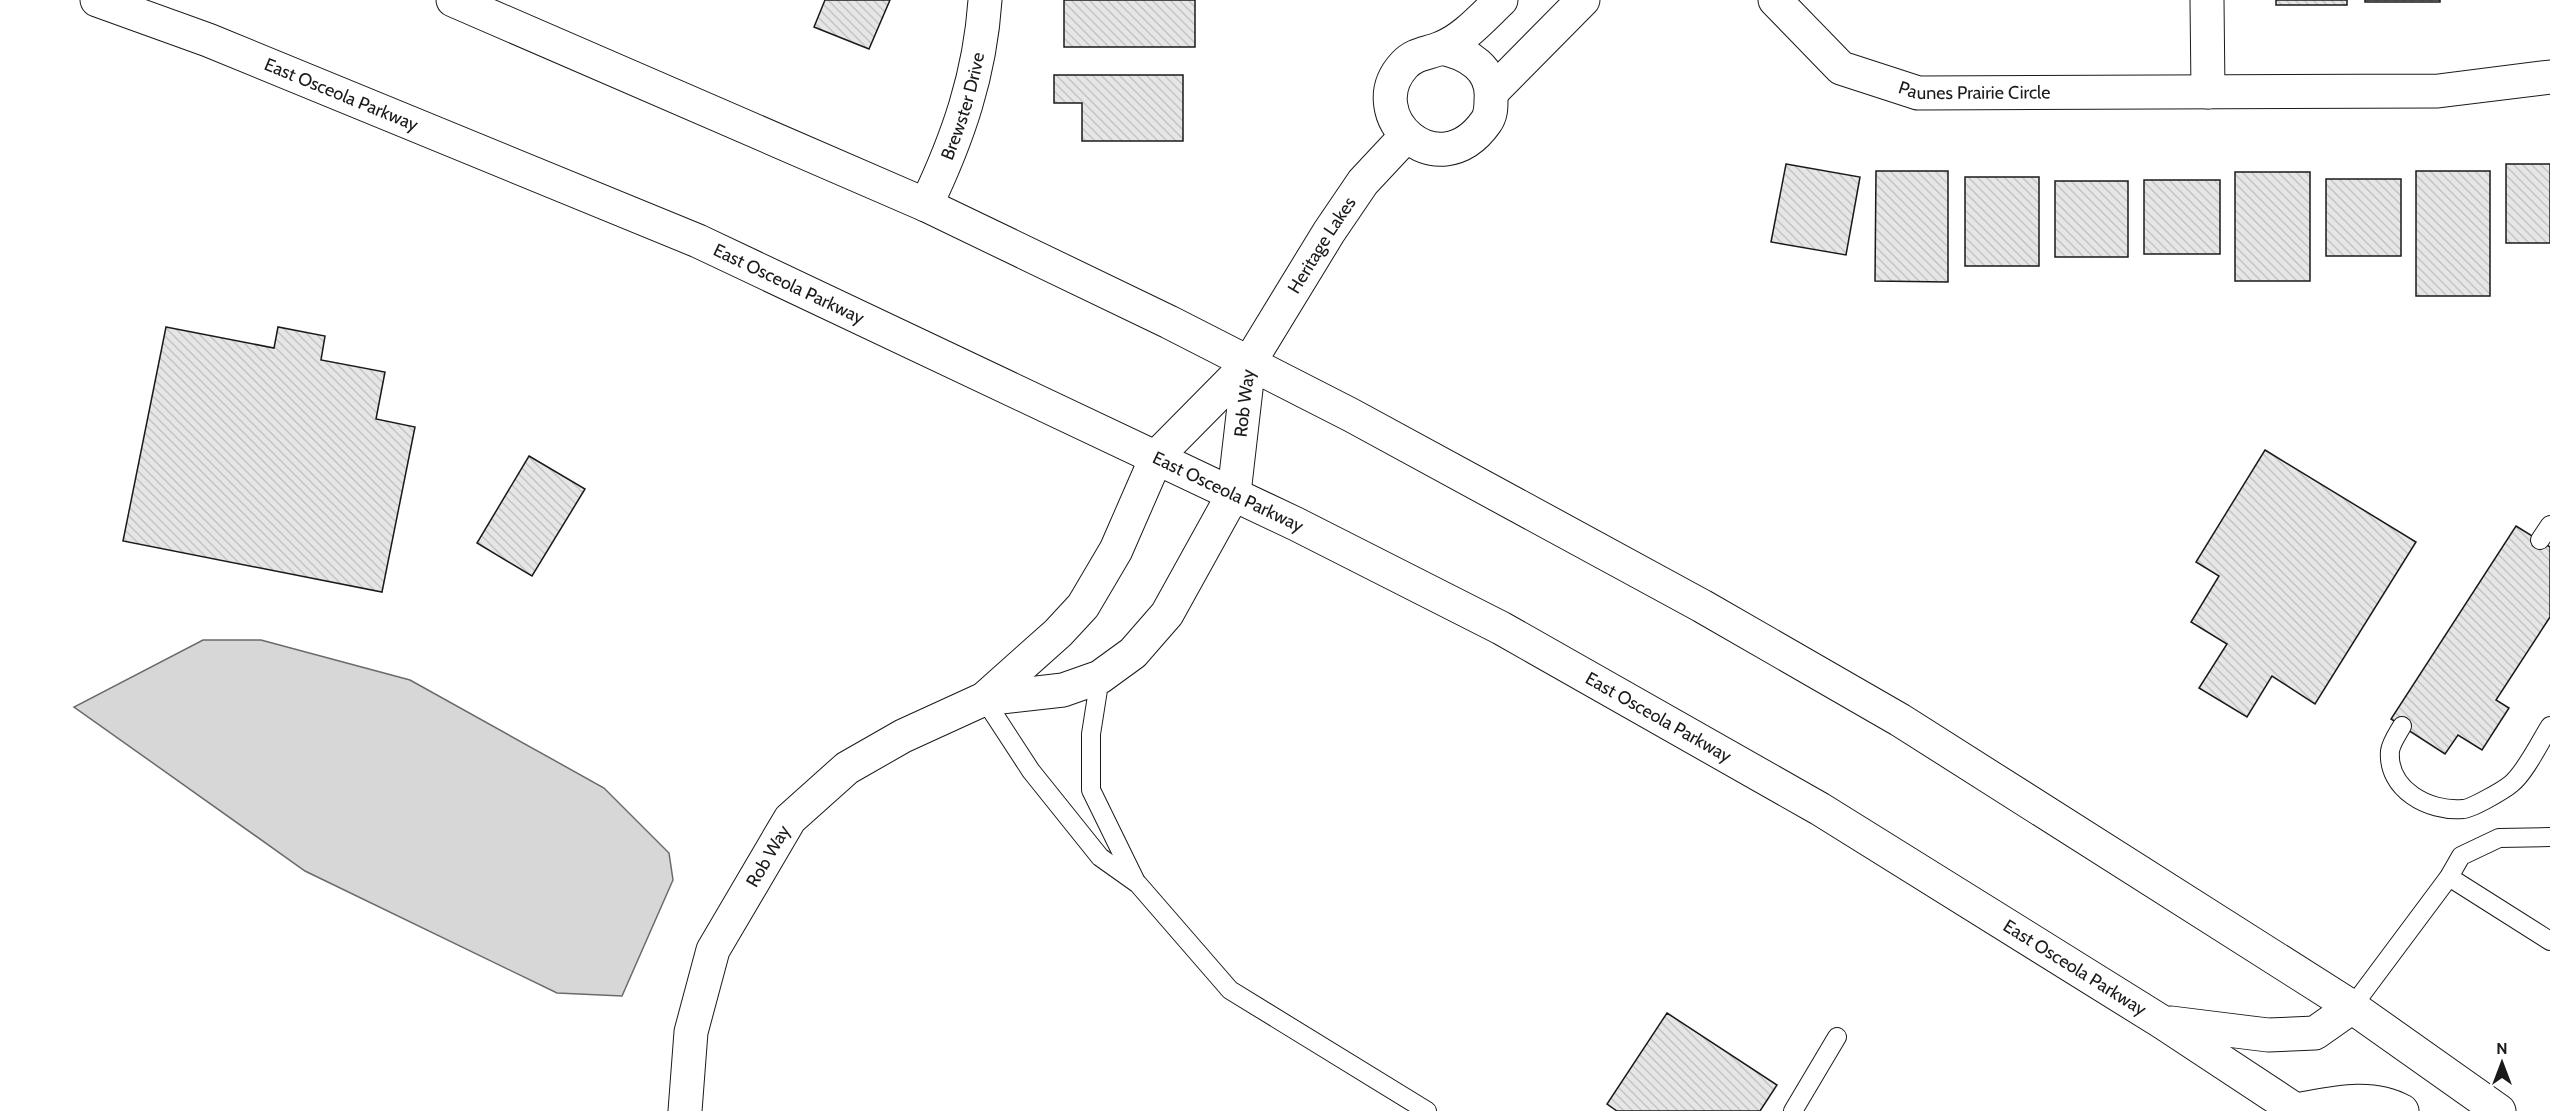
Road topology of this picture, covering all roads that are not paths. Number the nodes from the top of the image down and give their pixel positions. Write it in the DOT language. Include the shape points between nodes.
graph roads {
  1 [pos="97,0"];
  2 [pos="453,0"];
  3 [pos="986,0"];
  4 [pos="1501,0"];
  5 [pos="1583,0"];
  6 [pos="1775,0"];
  7 [pos="2207,0"];
  8 [pos="1441,48"];
  9 [pos="2550,77"];
  10 [pos="1492,92"];
  11 [pos="2208,92"];
  12 [pos="1406,136"];
  13 [pos="926,205"];
  14 [pos="1249,363"];
  15 [pos="1157,456"];
  16 [pos="1234,493"];
  17 [pos="1100,677"];
  18 [pos="984,699"];
  19 [pos="2402,726"];
  20 [pos="2550,726"];
  21 [pos="2550,837"];
  22 [pos="2449,877"];
  23 [pos="1138,884"];
  24 [pos="2550,941"];
  25 [pos="2352,1007"];
  26 [pos="2162,1022"];
  27 [pos="1837,1037"];
  28 [pos="685,1111"];
  29 [pos="1427,1111"];
  30 [pos="1793,1111"];
  31 [pos="2296,1111"];
  32 [pos="2402,1111"];
  33 [pos="2499,1111"];
  1 -- 15 [label="main road, East Osceola Parkway" via="230,49 698,242"];
  2 -- 13 [label="main road"];
  3 -- 13 [label="main road, Brewster Drive" via="982,42 961,127"];
  4 -- 8 [label="main road" via="1472,28"];
  5 -- 10 [label="main road"];
  6 -- 11 [label="main road, Paunes Prairie Circle" via="1841,68 1918,93"];
  7 -- 11 [label="main road"];
  8 -- 10 [label="main road" via="1459,51 1475,61 1486,74"];
  8 -- 12 [label="main road" via="1422,52 1405,64 1394,80 1390,100 1395,120"];
  9 -- 11 [label="main road, Paunes Prairie Circle" via="2438,91"];
  10 -- 12 [label="main road" via="1490,117 1475,137 1453,149 1428,148"];
  12 -- 14 [label="main road, Heritage Lakes" via="1357,190"];
  13 -- 14 [label="main road"];
  14 -- 15 [label="main road, Rob Way"];
  14 -- 16 [label="main road, Rob Way"];
  14 -- 25 [label="main road" via="1702,606 1900,720"];
  15 -- 16 [label="main road, East Osceola Parkway"];
  15 -- 18 [label="main road, Rob Way" via="1116,550 1083,606"];
  16 -- 17 [label="main road, Rob Way" via="1167,614 1133,653"];
  16 -- 26 [label="main road, East Osceola Parkway" via="1501,628 1810,804"];
  17 -- 18 [label="main road, Rob Way" via="1063,690"];
  17 -- 23 [label="lane" via="1091,734 1091,790"];
  18 -- 23 [label="lane" via="1031,771 1100,857"];
  18 -- 28 [label="main road, Rob Way" via="903,736 847,768 790,819 713,950 691,1032"];
  19 -- 20 [label="lane" via="2390,749 2392,775 2419,800 2443,809 2465,809 2512,783"];
  21 -- 22 [label="lane" via="2499,838 2461,856"];
  22 -- 24 [label="lane"];
  22 -- 25 [label="lane"];
  23 -- 29 [label="lane" via="1230,990"];
  25 -- 26 [label="main road" via="2315,1033 2268,1035"];
  25 -- 33 [label="main road"];
  26 -- 31 [label="main road, East Osceola Parkway"];
  27 -- 30 [label="lane"];
  31 -- 32 [label="main road" via="2356,1100 2394,1106"];
}
